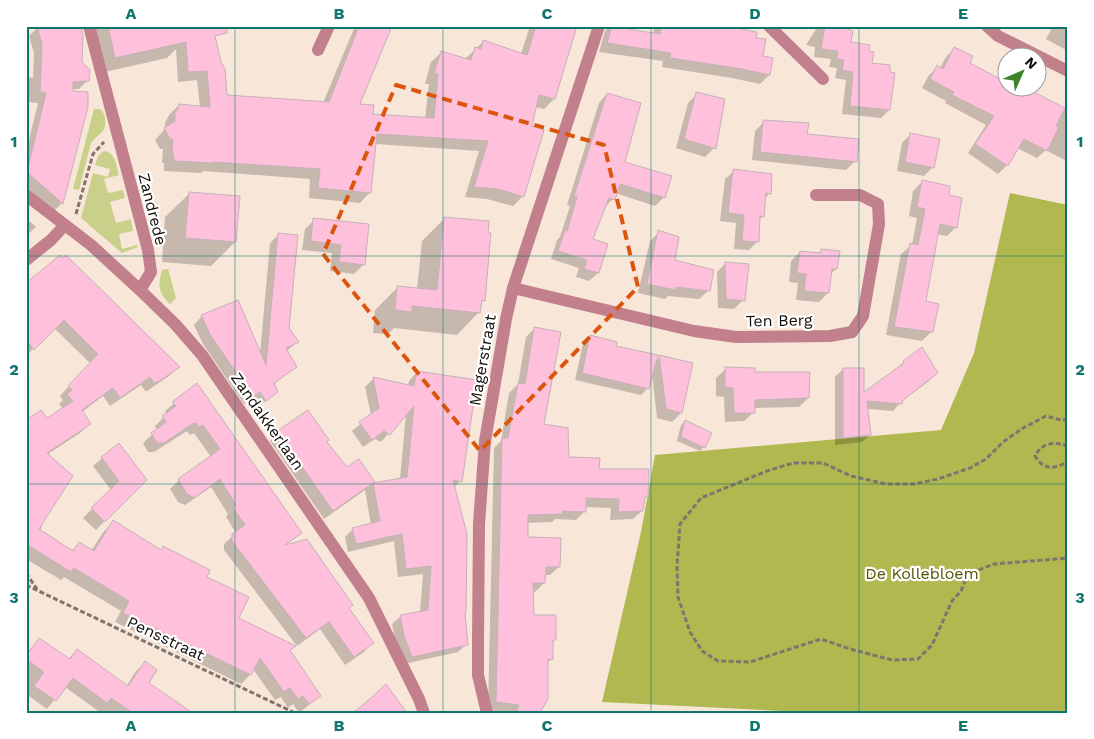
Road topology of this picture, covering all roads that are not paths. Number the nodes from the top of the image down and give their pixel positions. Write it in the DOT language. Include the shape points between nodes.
graph roads {
  1 [pos="89,26"];
  2 [pos="329,26"];
  3 [pos="599,26"];
  4 [pos="770,26"];
  5 [pos="987,26"];
  6 [pos="318,50"];
  7 [pos="1068,71"];
  8 [pos="823,79"];
  9 [pos="26,195"];
  10 [pos="816,195"];
  11 [pos="64,226"];
  12 [pos="26,260"];
  13 [pos="513,288"];
  14 [pos="140,290"];
  15 [pos="424,713"];
  16 [pos="487,713"];
  1 -- 14 [label="street, Zandrede" via="148,250 151,272"];
  2 -- 6 [label="street"];
  3 -- 13 [label="street, Magerstraat"];
  4 -- 8 [label="street"];
  5 -- 7 [label="street" via="998,36"];
  9 -- 11 [label="street, Zandakkerlaan"];
  10 -- 13 [label="street, Ten Berg" via="860,195 878,204 879,224 863,316 852,332 830,336 736,337 694,331"];
  11 -- 12 [label="street"];
  11 -- 14 [label="street, Zandakkerlaan" via="91,245"];
  13 -- 16 [label="street, Magerstraat" via="484,441 478,675"];
  14 -- 15 [label="street, Zandakkerlaan" via="202,355 350,568 386,629"];
}
